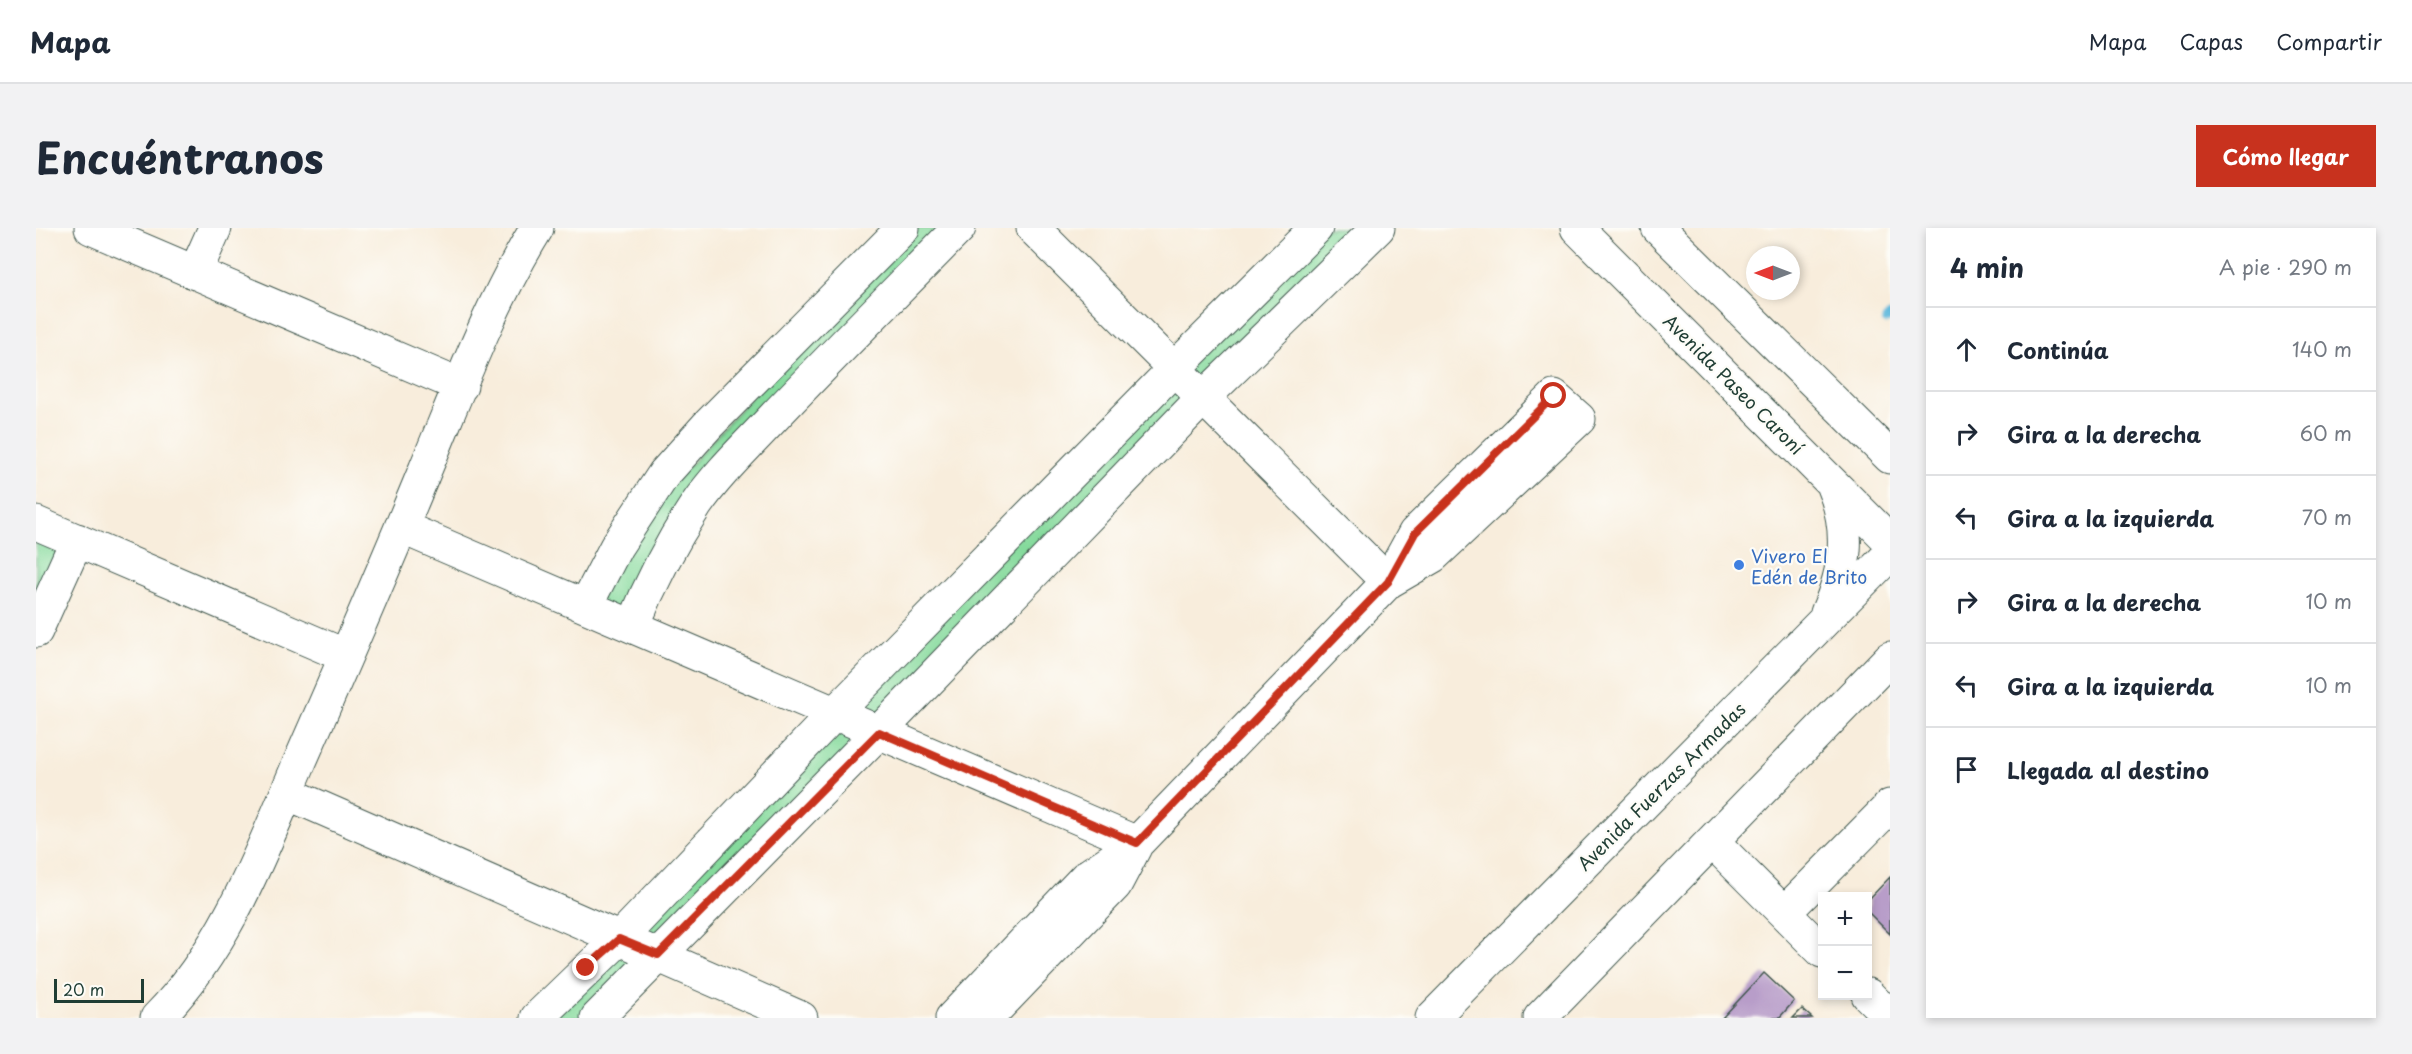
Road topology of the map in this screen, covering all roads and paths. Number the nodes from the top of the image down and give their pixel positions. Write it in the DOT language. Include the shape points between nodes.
graph roads {
  1 [pos="91,228"];
  2 [pos="215,228"];
  3 [pos="537,228"];
  4 [pos="903,228"];
  5 [pos="959,228"];
  6 [pos="1033,228"];
  7 [pos="1316,228"];
  8 [pos="1378,228"];
  9 [pos="1577,228"];
  10 [pos="1658,228"];
  11 [pos="195,273"];
  12 [pos="1174,369"];
  13 [pos="460,386"];
  14 [pos="1203,398"];
  15 [pos="731,402"];
  16 [pos="760,432"];
  17 [pos="1884,447"];
  18 [pos="1830,479"];
  19 [pos="36,523"];
  20 [pos="401,527"];
  21 [pos="77,540"];
  22 [pos="1890,541"];
  23 [pos="1890,554"];
  24 [pos="1388,582"];
  25 [pos="586,605"];
  26 [pos="1824,620"];
  27 [pos="633,626"];
  28 [pos="36,631"];
  29 [pos="346,656"];
  30 [pos="1890,658"];
  31 [pos="1876,680"];
  32 [pos="835,713"];
  33 [pos="879,732"];
  34 [pos="287,793"];
  35 [pos="1890,806"];
  36 [pos="1712,841"];
  37 [pos="1137,843"];
  38 [pos="1784,913"];
  39 [pos="619,939"];
  40 [pos="1818,947"];
  41 [pos="658,955"];
  42 [pos="1872,999"];
  43 [pos="1890,1009"];
  44 [pos="157,1018"];
  45 [pos="537,1018"];
  46 [pos="597,1018"];
  47 [pos="801,1018"];
  48 [pos="952,1018"];
  49 [pos="987,1018"];
  50 [pos="1431,1018"];
  51 [pos="1540,1018"];
  1 -- 11 [label="street"];
  2 -- 11 [label="street"];
  3 -- 13 [label="street" via="506,283"];
  4 -- 15 [label="street"];
  5 -- 16 [label="street"];
  6 -- 12 [label="street"];
  7 -- 12 [label="street"];
  8 -- 14 [label="street"];
  9 -- 18 [label="street, Avenida Paseo Caroní"];
  10 -- 17 [label="street"];
  11 -- 13 [label="street"];
  12 -- 14 [label="street"];
  12 -- 32 [label="street"];
  13 -- 20 [label="street"];
  14 -- 24 [label="street"];
  14 -- 33 [label="street"];
  15 -- 16 [label="street"];
  15 -- 25 [label="street" via="664,474 616,547"];
  16 -- 27 [label="street" via="697,503"];
  18 -- 22 [label="street, Avenida Paseo Caroní"];
  18 -- 26 [label="street" via="1840,502 1844,555 1840,584"];
  19 -- 21 [label="street"];
  20 -- 25 [label="street"];
  20 -- 29 [label="street"];
  21 -- 28 [label="street"];
  21 -- 29 [label="street"];
  23 -- 26 [label="street, Avenida Fuerzas Armadas"];
  24 -- 24 [label="street" via="1433,556 1579,418 1554,396 1415,533"];
  24 -- 37 [label="street"];
  25 -- 27 [label="street"];
  26 -- 50 [label="street, Avenida Fuerzas Armadas"];
  27 -- 32 [label="street"];
  29 -- 34 [label="street"];
  30 -- 31 [label="street"];
  31 -- 36 [label="street"];
  32 -- 33 [label="street"];
  32 -- 39 [label="street"];
  33 -- 37 [label="street"];
  33 -- 41 [label="street"];
  34 -- 39 [label="street"];
  34 -- 44 [label="street" via="227,920 189,981"];
  35 -- 38 [label="street"];
  36 -- 38 [label="street"];
  36 -- 51 [label="street"];
  37 -- 48 [label="street" via="1086,877"];
  37 -- 49 [label="street" via="1115,885"];
  38 -- 40 [label="street"];
  39 -- 41 [label="street"];
  39 -- 45 [label="street"];
  41 -- 46 [label="street"];
  41 -- 47 [label="street"];
  42 -- 43 [label="street" via="1886,1013"];
}
